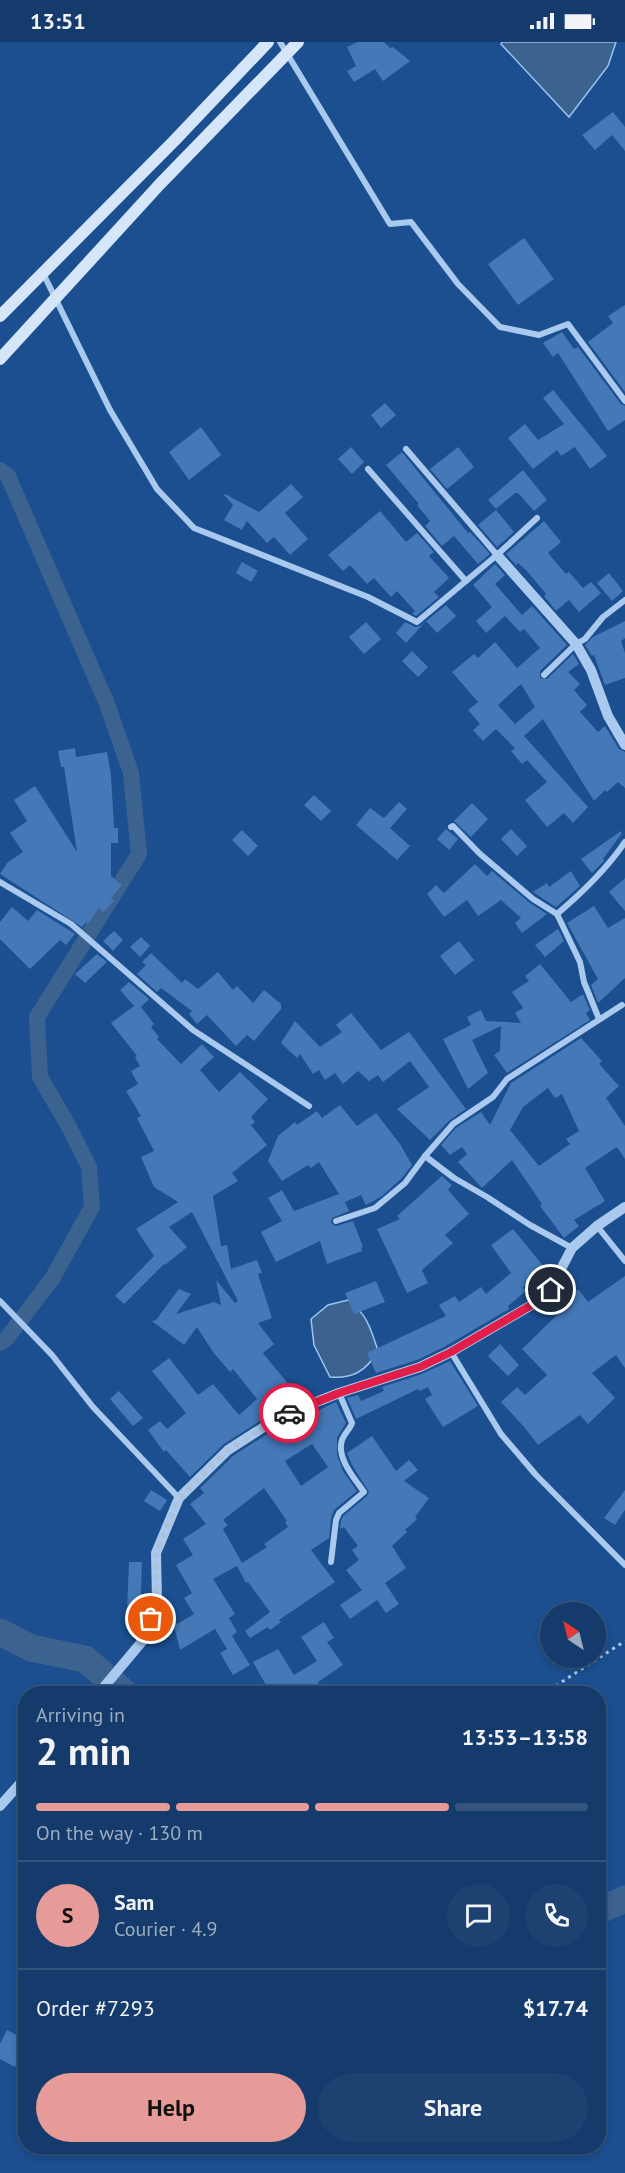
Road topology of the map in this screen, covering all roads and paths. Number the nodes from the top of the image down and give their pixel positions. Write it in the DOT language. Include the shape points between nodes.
graph roads {
  1 [pos="268,42"];
  2 [pos="298,42"];
  3 [pos="284,47"];
  4 [pos="43,273"];
  5 [pos="54,298"];
  6 [pos="1,315"];
  7 [pos="0,359"];
  8 [pos="625,401"];
  9 [pos="406,449"];
  10 [pos="368,469"];
  11 [pos="537,518"];
  12 [pos="497,555"];
  13 [pos="466,581"];
  14 [pos="625,600"];
  15 [pos="576,644"];
  16 [pos="544,675"];
  17 [pos="625,745"];
  18 [pos="451,827"];
  19 [pos="625,842"];
  20 [pos="0,882"];
  21 [pos="557,914"];
  22 [pos="622,1005"];
  23 [pos="599,1019"];
  24 [pos="309,1106"];
  25 [pos="425,1156"];
  26 [pos="625,1207"];
  27 [pos="336,1221"];
  28 [pos="597,1226"];
  29 [pos="572,1248"];
  30 [pos="625,1261"];
  31 [pos="0,1301"];
  32 [pos="451,1352"];
  33 [pos="339,1393"];
  34 [pos="179,1498"];
  35 [pos="332,1562"];
  36 [pos="625,1565"];
  37 [pos="625,1641"];
  38 [pos="105,1686"];
  39 [pos="555,1686"];
  40 [pos="18,1786"];
  41 [pos="0,1806"];
  1 -- 4 [label="main road"];
  2 -- 3 [label="main road"];
  3 -- 5 [label="main road"];
  3 -- 8 [label="street" via="390,224 411,222 458,284 500,327 539,334 568,324"];
  4 -- 5 [label="street"];
  4 -- 6 [label="main road"];
  5 -- 7 [label="main road"];
  5 -- 13 [label="street" via="110,410 157,489 194,528 357,592 417,622"];
  9 -- 12 [label="street"];
  10 -- 13 [label="street"];
  11 -- 12 [label="street"];
  12 -- 13 [label="street"];
  12 -- 15 [label="street"];
  14 -- 15 [label="street"];
  15 -- 16 [label="street"];
  15 -- 17 [label="street"];
  18 -- 21 [label="street" via="533,899"];
  19 -- 21 [label="street" via="590,886"];
  20 -- 24 [label="street" via="71,924 193,1030"];
  21 -- 23 [label="street" via="580,962"];
  22 -- 23 [label="street"];
  23 -- 25 [label="street" via="507,1079 493,1097 453,1124"];
  25 -- 27 [label="street" via="405,1183 375,1208"];
  25 -- 29 [label="street" via="454,1178"];
  26 -- 28 [label="street"];
  28 -- 29 [label="street"];
  28 -- 30 [label="street"];
  29 -- 32 [label="street" via="547,1296"];
  31 -- 34 [label="street"];
  32 -- 33 [label="street" via="420,1367"];
  32 -- 36 [label="street" via="501,1434"];
  33 -- 34 [label="street" via="281,1416 228,1450"];
  33 -- 35 [label="street" via="352,1423 342,1440 342,1454 364,1492 339,1513"];
  34 -- 38 [label="street" via="156,1553 157,1601 145,1638"];
  37 -- 39 [label="path"];
  40 -- 41 [label="street"];
}
